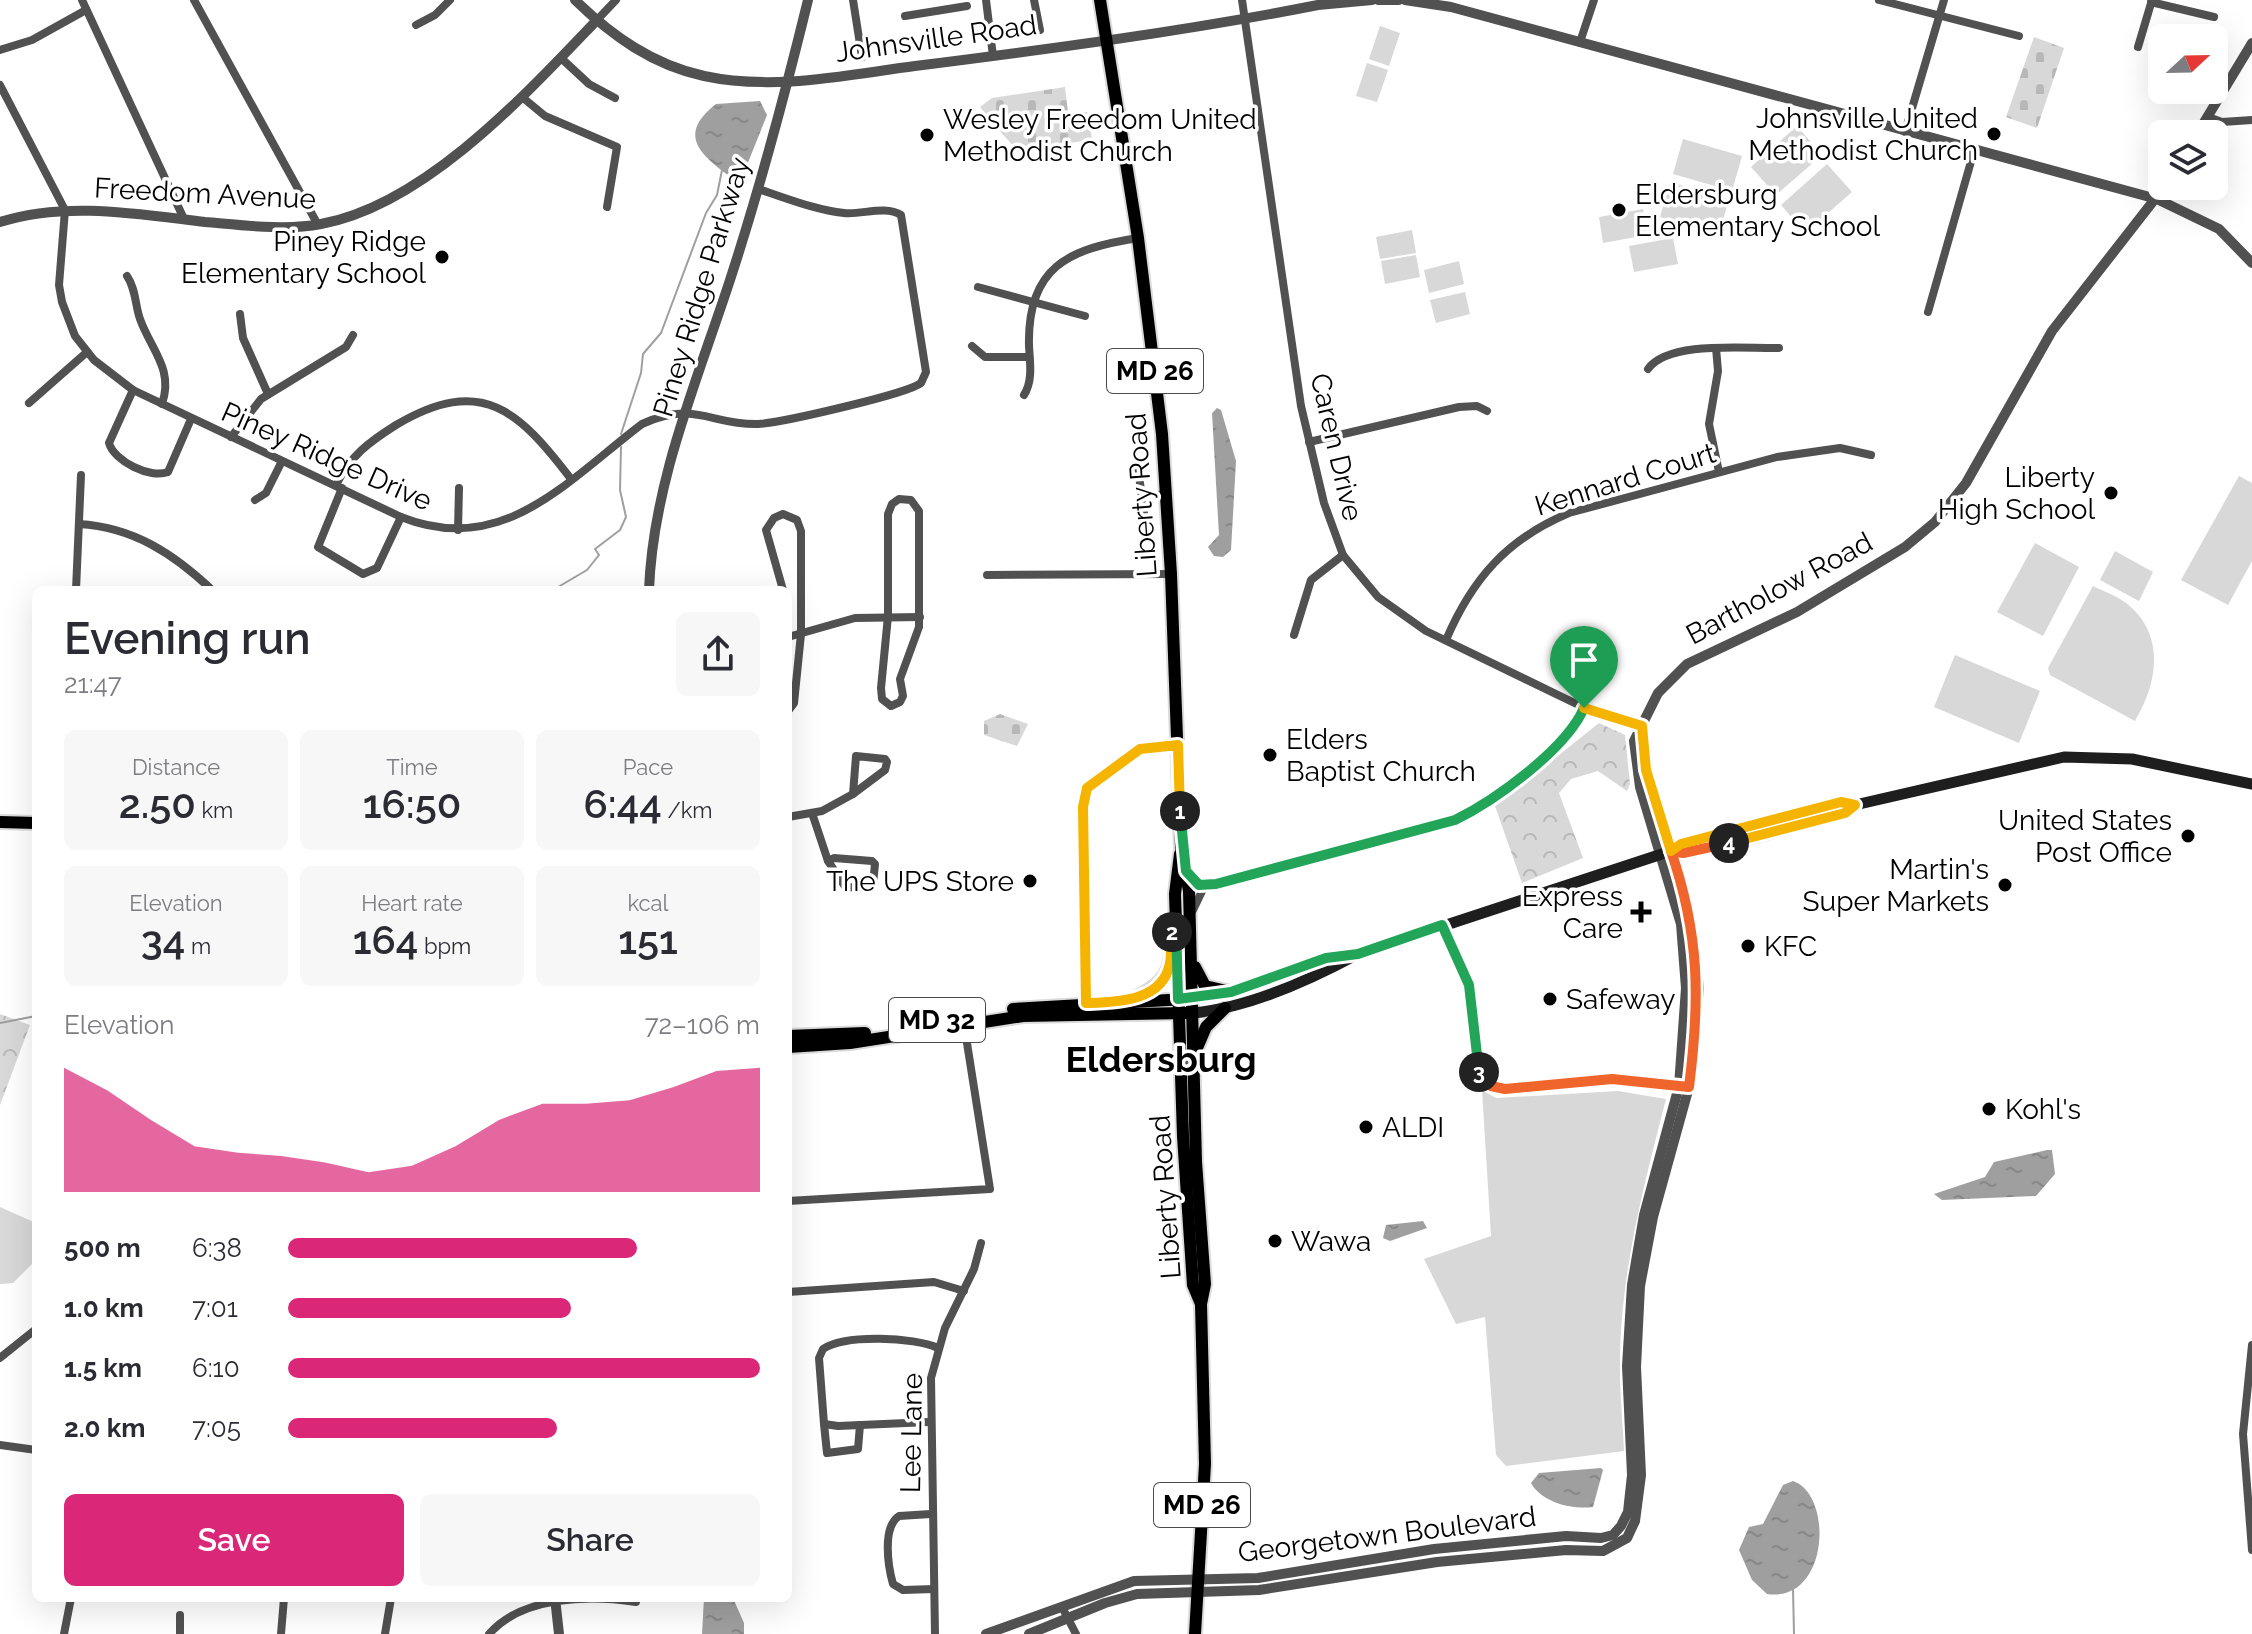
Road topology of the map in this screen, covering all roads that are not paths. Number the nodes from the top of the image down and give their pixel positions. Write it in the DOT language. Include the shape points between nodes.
graph roads {
  1 [pos="82,0"];
  2 [pos="194,0"];
  3 [pos="450,0"];
  4 [pos="575,0"];
  5 [pos="616,0"];
  6 [pos="808,0"];
  7 [pos="853,0"];
  8 [pos="937,0"];
  9 [pos="986,0"];
  10 [pos="1034,0"];
  11 [pos="1100,0"];
  12 [pos="1242,0"];
  13 [pos="1372,0"];
  14 [pos="1378,0"];
  15 [pos="1399,0"];
  16 [pos="1405,0"];
  17 [pos="1594,0"];
  18 [pos="1879,0"];
  19 [pos="1944,0"];
  20 [pos="2151,1"];
  21 [pos="967,6"];
  22 [pos="86,10"];
  23 [pos="939,10"];
  24 [pos="905,16"];
  25 [pos="1244,16"];
  26 [pos="1939,17"];
  27 [pos="2214,17"];
  28 [pos="597,20"];
  29 [pos="416,25"];
  30 [pos="1040,30"];
  31 [pos="2019,36"];
  32 [pos="1107,40"];
  33 [pos="1580,42"];
  34 [pos="2252,43"];
  35 [pos="2138,47"];
  36 [pos="0,50"];
  37 [pos="993,56"];
  38 [pos="862,57"];
  39 [pos="561,58"];
  40 [pos="789,82"];
  41 [pos="0,85"];
  42 [pos="522,97"];
  43 [pos="615,98"];
  44 [pos="2208,117"];
  45 [pos="2206,120"];
  46 [pos="2252,120"];
  47 [pos="1905,132"];
  48 [pos="1974,151"];
  49 [pos="758,189"];
  50 [pos="2148,197"];
  51 [pos="2156,200"];
  52 [pos="2159,200"];
  53 [pos="607,207"];
  54 [pos="65,210"];
  55 [pos="184,219"];
  56 [pos="0,222"];
  57 [pos="318,225"];
  58 [pos="1138,238"];
  59 [pos="2252,263"];
  60 [pos="127,276"];
  61 [pos="978,287"];
  62 [pos="1033,302"];
  63 [pos="1928,312"];
  64 [pos="240,314"];
  65 [pos="1085,316"];
  66 [pos="353,335"];
  67 [pos="972,346"];
  68 [pos="1716,348"];
  69 [pos="1779,348"];
  70 [pos="87,352"];
  71 [pos="1029,357"];
  72 [pos="1648,369"];
  73 [pos="133,390"];
  74 [pos="268,394"];
  75 [pos="1024,395"];
  76 [pos="29,403"];
  77 [pos="162,404"];
  78 [pos="1487,411"];
  79 [pos="686,413"];
  80 [pos="191,419"];
  81 [pos="231,437"];
  82 [pos="1309,442"];
  83 [pos="1871,455"];
  84 [pos="282,461"];
  85 [pos="1137,462"];
  86 [pos="1719,472"];
  87 [pos="81,475"];
  88 [pos="571,479"];
  89 [pos="339,487"];
  90 [pos="459,488"];
  91 [pos="1166,494"];
  92 [pos="1142,497"];
  93 [pos="255,500"];
  94 [pos="401,517"];
  95 [pos="1145,522"];
  96 [pos="79,524"];
  97 [pos="458,530"];
  98 [pos="1343,555"];
  99 [pos="1171,574"];
  100 [pos="987,575"];
  101 [pos="76,586"];
  102 [pos="207,586"];
  103 [pos="649,586"];
  104 [pos="782,586"];
  105 [pos="888,616"];
  106 [pos="920,617"];
  107 [pos="801,634"];
  108 [pos="1294,635"];
  109 [pos="792,636"];
  110 [pos="1446,640"];
  111 [pos="792,706"];
  112 [pos="1584,708"];
  113 [pos="1642,726"];
  114 [pos="1178,745"];
  115 [pos="1634,751"];
  116 [pos="2252,784"];
  117 [pos="1651,788"];
  118 [pos="853,794"];
  119 [pos="812,813"];
  120 [pos="792,816"];
  121 [pos="0,822"];
  122 [pos="32,823"];
  123 [pos="1181,847"];
  124 [pos="1667,853"];
  125 [pos="828,861"];
  126 [pos="1186,871"];
  127 [pos="1204,887"];
  128 [pos="1190,919"];
  129 [pos="1176,921"];
  130 [pos="1442,925"];
  131 [pos="1358,954"];
  132 [pos="1191,957"];
  133 [pos="1231,992"];
  134 [pos="1178,999"];
  135 [pos="1193,999"];
  136 [pos="1129,1001"];
  137 [pos="1086,1003"];
  138 [pos="1225,1008"];
  139 [pos="1179,1013"];
  140 [pos="1193,1013"];
  141 [pos="964,1024"];
  142 [pos="792,1036"];
  143 [pos="792,1047"];
  144 [pos="1194,1055"];
  145 [pos="1684,1086"];
  146 [pos="792,1201"];
  147 [pos="981,1243"];
  148 [pos="964,1291"];
  149 [pos="792,1292"];
  150 [pos="1201,1304"];
  151 [pos="32,1332"];
  152 [pos="2252,1345"];
  153 [pos="938,1348"];
  154 [pos="0,1358"];
  155 [pos="929,1422"];
  156 [pos="824,1424"];
  157 [pos="860,1425"];
  158 [pos="0,1445"];
  159 [pos="32,1449"];
  160 [pos="931,1514"];
  161 [pos="2252,1550"];
  162 [pos="1196,1584"];
  163 [pos="934,1589"];
  164 [pos="70,1602"];
  165 [pos="284,1602"];
  166 [pos="390,1602"];
  167 [pos="549,1602"];
  168 [pos="555,1602"];
  169 [pos="1062,1607"];
  170 [pos="180,1615"];
  171 [pos="1068,1618"];
  172 [pos="64,1634"];
  173 [pos="180,1634"];
  174 [pos="281,1634"];
  175 [pos="385,1634"];
  176 [pos="489,1634"];
  177 [pos="559,1634"];
  178 [pos="935,1634"];
  179 [pos="986,1634"];
  180 [pos="1029,1634"];
  181 [pos="1076,1634"];
  182 [pos="1195,1634"];
  1 -- 22 [label="street"];
  2 -- 57 [label="street"];
  3 -- 29 [label="street"];
  4 -- 28 [label="street, Johnsville Road"];
  5 -- 28 [label="street, Freedom Avenue"];
  6 -- 40 [label="street, Piney Ridge Parkway"];
  7 -- 38 [label="street"];
  8 -- 23 [label="street"];
  9 -- 37 [label="street"];
  10 -- 30 [label="street"];
  11 -- 32 [label="main road, Liberty Road / MD 26"];
  12 -- 25 [label="street, Caren Drive"];
  13 -- 25 [label="street, Johnsville Road"];
  14 -- 15 [label="street"];
  16 -- 33 [label="street"];
  17 -- 33 [label="street"];
  18 -- 26 [label="street"];
  19 -- 26 [label="street"];
  20 -- 27 [label="street"];
  20 -- 35 [label="street"];
  21 -- 23 [label="street"];
  22 -- 36 [label="street" via="32,40"];
  22 -- 55 [label="street"];
  23 -- 24 [label="street"];
  25 -- 32 [label="street, Johnsville Road"];
  25 -- 82 [label="street, Caren Drive"];
  26 -- 31 [label="street"];
  26 -- 47 [label="street"];
  28 -- 39 [label="street, Freedom Avenue"];
  28 -- 40 [label="street, Johnsville Road" via="649,57 681,70 722,79"];
  32 -- 37 [label="street, Johnsville Road"];
  32 -- 58 [label="main road, Liberty Road / MD 26"];
  33 -- 47 [label="street"];
  34 -- 44 [label="street"];
  37 -- 40 [label="street, Johnsville Road"];
  39 -- 42 [label="street, Freedom Avenue"];
  39 -- 43 [label="street" via="589,84"];
  40 -- 49 [label="street, Piney Ridge Parkway"];
  41 -- 54 [label="street"];
  42 -- 53 [label="street" via="545,116 617,147"];
  42 -- 57 [label="street, Freedom Avenue" via="483,133 395,196"];
  44 -- 45 [label="street"];
  44 -- 46 [label="street" via="2222,122"];
  47 -- 48 [label="street"];
  48 -- 50 [label="street"];
  48 -- 63 [label="street"];
  49 -- 79 [label="street, Piney Ridge Parkway"];
  49 -- 79 [label="street" via="825,211 901,215 926,372 916,387 780,422"];
  51 -- 113 [label="street, Bartholow Road" via="2052,331 1966,483 1935,522 1905,547 1777,623 1687,664 1658,693"];
  52 -- 59 [label="street" via="2212,224"];
  54 -- 55 [label="street, Freedom Avenue"];
  54 -- 56 [label="street, Freedom Avenue"];
  54 -- 70 [label="street, Piney Ridge Drive" via="59,285 66,317"];
  55 -- 57 [label="street, Freedom Avenue"];
  58 -- 62 [label="street" via="1069,256 1045,278"];
  58 -- 91 [label="main road, Liberty Road / MD 26"];
  60 -- 77 [label="street" via="144,328 163,363"];
  61 -- 62 [label="street"];
  62 -- 65 [label="street"];
  62 -- 71 [label="street"];
  64 -- 74 [label="street" via="243,338"];
  66 -- 74 [label="street" via="346,347"];
  67 -- 71 [label="street" via="985,357"];
  68 -- 69 [label="street"];
  68 -- 72 [label="street" via="1659,360"];
  68 -- 86 [label="street" via="1718,371 1709,424"];
  70 -- 73 [label="street, Piney Ridge Drive"];
  70 -- 76 [label="street"];
  71 -- 75 [label="street"];
  73 -- 77 [label="street, Piney Ridge Drive"];
  73 -- 80 [label="street" via="109,443 112,453 134,466 154,474 168,472"];
  74 -- 81 [label="street" via="248,411"];
  77 -- 80 [label="street, Piney Ridge Drive"];
  78 -- 82 [label="street" via="1459,407"];
  79 -- 88 [label="street, Piney Ridge Drive" via="642,424"];
  79 -- 103 [label="street, Piney Ridge Parkway" via="655,519"];
  80 -- 81 [label="street, Piney Ridge Drive"];
  81 -- 84 [label="street, Piney Ridge Drive"];
  82 -- 98 [label="street, Caren Drive"];
  83 -- 86 [label="street, Kennard Court" via="1840,448"];
  84 -- 89 [label="street, Piney Ridge Drive"];
  84 -- 93 [label="street" via="266,493"];
  85 -- 92 [label="street"];
  86 -- 110 [label="street, Kennard Court" via="1569,513 1536,528 1479,577"];
  87 -- 96 [label="street"];
  88 -- 89 [label="street" via="533,430 516,417 488,404 461,402 430,407 378,436 355,455"];
  88 -- 97 [label="street, Piney Ridge Drive" via="512,518"];
  89 -- 94 [label="street, Piney Ridge Drive"];
  89 -- 94 [label="street" via="318,547 363,574 377,568"];
  90 -- 97 [label="street"];
  91 -- 92 [label="street"];
  91 -- 99 [label="main road, Liberty Road / MD 26"];
  92 -- 95 [label="street"];
  94 -- 97 [label="street, Piney Ridge Drive"];
  96 -- 101 [label="street"];
  96 -- 102 [label="street" via="142,538"];
  98 -- 108 [label="street" via="1311,580"];
  98 -- 110 [label="street, Caren Drive" via="1391,610"];
  99 -- 100 [label="street"];
  99 -- 114 [label="main road, Liberty Road / MD 26"];
  104 -- 107 [label="street" via="766,530 783,514 797,520 801,531"];
  105 -- 106 [label="street"];
  105 -- 106 [label="street" via="881,695 891,706 902,699 900,679 916,643"];
  105 -- 106 [label="street" via="888,514 892,504 906,499 919,511"];
  105 -- 107 [label="street" via="839,620"];
  107 -- 109 [label="street"];
  107 -- 111 [label="street"];
  110 -- 112 [label="street, Caren Drive"];
  112 -- 113 [label="street, Caren Drive"];
  112 -- 127 [label="street" via="1551,750 1464,815"];
  113 -- 115 [label="street, Bartholow Road"];
  113 -- 117 [label="street"];
  114 -- 123 [label="main road, Liberty Road / MD 26"];
  114 -- 137 [label="street" via="1140,749 1097,778 1085,793"];
  115 -- 117 [label="street" via="1642,778"];
  115 -- 124 [label="street, Bartholow Road" via="1640,787"];
  116 -- 124 [label="main road, MD 32" via="2132,759 2064,757 1855,805 1841,802 1681,844"];
  117 -- 124 [label="street"];
  118 -- 118 [label="street" via="885,770 885,759 854,759"];
  118 -- 119 [label="street"];
  119 -- 120 [label="street"];
  119 -- 125 [label="street"];
  121 -- 122 [label="main road"];
  123 -- 126 [label="main road, Liberty Road / MD 26"];
  123 -- 129 [label="main road, Liberty Road / MD 26"];
  124 -- 130 [label="main road, MD 32"];
  124 -- 145 [label="street, Georgetown Boulevard" via="1692,922 1698,962 1698,1006"];
  125 -- 125 [label="street" via="872,861 873,884 846,888"];
  126 -- 127 [label="street"];
  126 -- 128 [label="main road, Liberty Road / MD 26"];
  127 -- 128 [label="street"];
  128 -- 132 [label="main road, Liberty Road / MD 26"];
  129 -- 134 [label="main road, Liberty Road / MD 26"];
  129 -- 136 [label="main road" via="1168,971 1152,989"];
  130 -- 131 [label="main road, MD 32"];
  130 -- 145 [label="street" via="1469,985 1476,1062 1491,1086 1517,1089 1612,1079"];
  131 -- 133 [label="main road, MD 32" via="1326,958"];
  131 -- 138 [label="main road, MD 32"];
  132 -- 133 [label="main road" via="1205,986"];
  132 -- 135 [label="main road, Liberty Road / MD 26"];
  133 -- 135 [label="main road, MD 32"];
  134 -- 135 [label="main road, MD 32"];
  134 -- 136 [label="main road, MD 32"];
  134 -- 139 [label="main road, Liberty Road / MD 26"];
  135 -- 140 [label="main road, Liberty Road / MD 26"];
  136 -- 137 [label="main road, MD 32"];
  137 -- 142 [label="main road, MD 32" via="996,1011 851,1035"];
  138 -- 140 [label="main road, MD 32"];
  138 -- 144 [label="main road" via="1206,1027"];
  139 -- 140 [label="main road, MD 32"];
  139 -- 141 [label="main road, MD 32" via="1036,1015"];
  139 -- 150 [label="main road, Liberty Road / MD 26" via="1193,1285"];
  140 -- 144 [label="main road, Liberty Road / MD 26"];
  141 -- 143 [label="main road, MD 32"];
  141 -- 146 [label="street" via="990,1189"];
  144 -- 150 [label="main road, Liberty Road / MD 26" via="1205,1284"];
  145 -- 162 [label="street, Georgetown Boulevard" via="1640,1286 1636,1347 1641,1452 1625,1520 1608,1537 1434,1549"];
  147 -- 148 [label="street, Lee Lane"];
  148 -- 149 [label="street" via="934,1282"];
  148 -- 153 [label="street, Lee Lane"];
  150 -- 162 [label="main road, Liberty Road / MD 26" via="1205,1464"];
  151 -- 154 [label="street"];
  152 -- 161 [label="street" via="2243,1434"];
  153 -- 155 [label="street, Lee Lane"];
  153 -- 156 [label="street" via="909,1338 827,1346 819,1358"];
  155 -- 157 [label="street"];
  155 -- 160 [label="street, Lee Lane"];
  156 -- 157 [label="street"];
  156 -- 157 [label="street" via="827,1453 858,1449"];
  158 -- 159 [label="street"];
  160 -- 163 [label="street, Lee Lane"];
  160 -- 163 [label="street" via="899,1516 888,1533 893,1584 903,1590"];
  162 -- 169 [label="street, Georgetown Boulevard" via="1134,1581"];
  162 -- 171 [label="street, Georgetown Boulevard" via="1137,1594"];
  162 -- 182 [label="main road, Liberty Road / MD 26"];
  163 -- 178 [label="street, Lee Lane"];
  164 -- 172 [label="street"];
  165 -- 174 [label="street"];
  166 -- 175 [label="street"];
  167 -- 176 [label="street" via="513,1615"];
  168 -- 177 [label="street"];
  169 -- 171 [label="street"];
  169 -- 179 [label="street, Georgetown Boulevard"];
  170 -- 173 [label="street"];
  171 -- 180 [label="street, Georgetown Boulevard"];
  171 -- 181 [label="street"];
}
